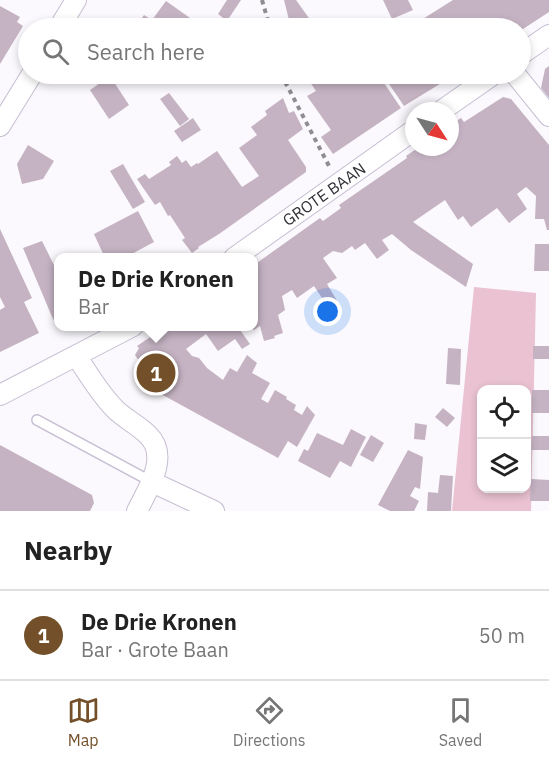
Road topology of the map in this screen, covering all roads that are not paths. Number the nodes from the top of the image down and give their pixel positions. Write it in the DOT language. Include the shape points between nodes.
graph roads {
  1 [pos="76,0"];
  2 [pos="65,18"];
  3 [pos="549,35"];
  4 [pos="531,47"];
  5 [pos="26,84"];
  6 [pos="480,84"];
  7 [pos="523,84"];
  8 [pos="454,102"];
  9 [pos="549,116"];
  10 [pos="0,126"];
  11 [pos="405,136"];
  12 [pos="241,253"];
  13 [pos="126,331"];
  14 [pos="77,357"];
  15 [pos="0,395"];
  16 [pos="37,420"];
  17 [pos="152,482"];
  18 [pos="137,511"];
  19 [pos="214,511"];
  1 -- 2 [label="street"];
  3 -- 4 [label="street"];
  5 -- 10 [label="street"];
  6 -- 8 [label="street"];
  7 -- 9 [label="street"];
  11 -- 12 [label="street, GROTE BAAN"];
  13 -- 14 [label="street"];
  14 -- 15 [label="street"];
  14 -- 17 [label="street" via="104,397 150,436 157,464"];
  16 -- 17 [label="lane"];
  17 -- 18 [label="street"];
  17 -- 19 [label="street"];
}
